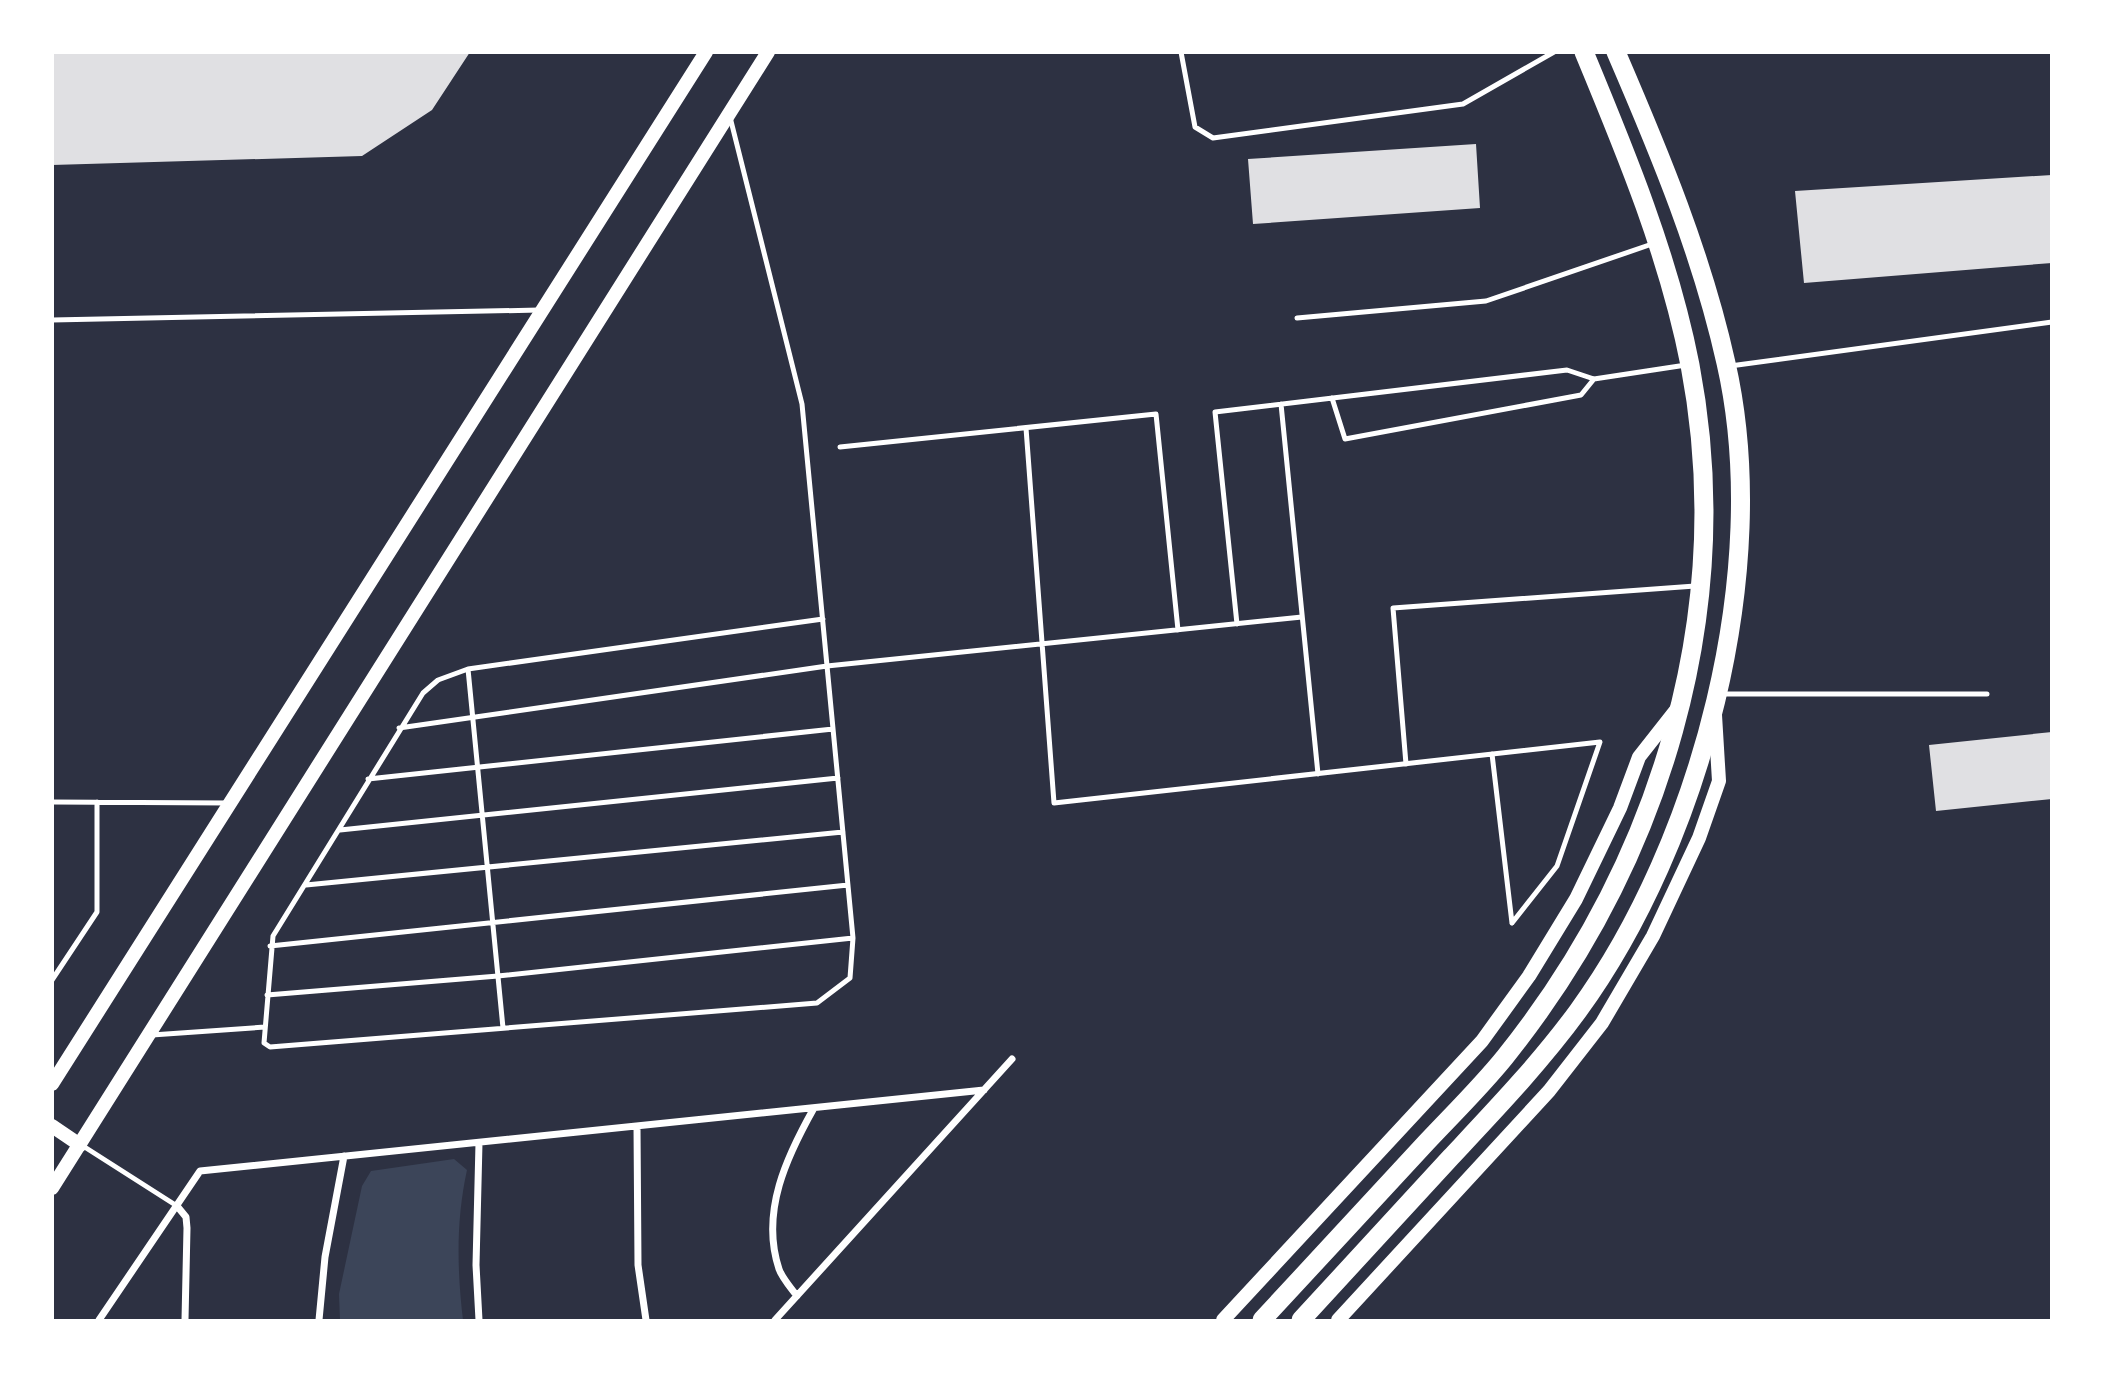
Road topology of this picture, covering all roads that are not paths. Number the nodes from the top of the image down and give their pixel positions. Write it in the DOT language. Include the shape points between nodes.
graph roads {
  1 [pos="706,52"];
  2 [pos="768,52"];
  3 [pos="1181,52"];
  4 [pos="1554,52"];
  5 [pos="1584,52"];
  6 [pos="1616,52"];
  7 [pos="729,114"];
  8 [pos="1656,243"];
  9 [pos="543,310"];
  10 [pos="1297,318"];
  11 [pos="52,320"];
  12 [pos="2052,322"];
  13 [pos="1690,365"];
  14 [pos="1727,366"];
  15 [pos="1594,379"];
  16 [pos="1332,398"];
  17 [pos="1281,404"];
  18 [pos="1026,428"];
  19 [pos="839,447"];
  20 [pos="1701,586"];
  21 [pos="1302,617"];
  22 [pos="823,619"];
  23 [pos="1237,624"];
  24 [pos="1178,630"];
  25 [pos="1042,644"];
  26 [pos="827,666"];
  27 [pos="468,669"];
  28 [pos="1987,694"];
  29 [pos="1684,701"];
  30 [pos="1716,702"];
  31 [pos="474,718"];
  32 [pos="399,728"];
  33 [pos="833,729"];
  34 [pos="1492,754"];
  35 [pos="1406,764"];
  36 [pos="479,765"];
  37 [pos="1318,774"];
  38 [pos="838,778"];
  39 [pos="368,779"];
  40 [pos="52,802"];
  41 [pos="97,802"];
  42 [pos="231,803"];
  43 [pos="483,814"];
  44 [pos="340,830"];
  45 [pos="843,832"];
  46 [pos="488,867"];
  47 [pos="306,885"];
  48 [pos="848,885"];
  49 [pos="493,922"];
  50 [pos="853,939"];
  51 [pos="270,946"];
  52 [pos="498,976"];
  53 [pos="52,980"];
  54 [pos="267,995"];
  55 [pos="265,1027"];
  56 [pos="503,1028"];
  57 [pos="149,1036"];
  58 [pos="1012,1059"];
  59 [pos="52,1084"];
  60 [pos="984,1090"];
  61 [pos="814,1108"];
  62 [pos="52,1126"];
  63 [pos="637,1126"];
  64 [pos="479,1143"];
  65 [pos="80,1145"];
  66 [pos="344,1156"];
  67 [pos="52,1188"];
  68 [pos="177,1206"];
  69 [pos="797,1296"];
  70 [pos="99,1321"];
  71 [pos="185,1321"];
  72 [pos="319,1321"];
  73 [pos="479,1321"];
  74 [pos="646,1321"];
  75 [pos="775,1321"];
  76 [pos="1223,1321"];
  77 [pos="1262,1321"];
  78 [pos="1301,1321"];
  79 [pos="1338,1321"];
  1 -- 9 [label="main road"];
  2 -- 7 [label="main road"];
  3 -- 4 [label="lane" via="1195,127 1213,138 1463,104"];
  5 -- 8 [label="highway" via="1638,184"];
  6 -- 14 [label="highway" via="1676,197"];
  7 -- 22 [label="lane" via="802,404"];
  7 -- 57 [label="main road"];
  8 -- 10 [label="lane" via="1486,301"];
  8 -- 13 [label="highway"];
  9 -- 11 [label="lane"];
  9 -- 42 [label="main road"];
  12 -- 14 [label="lane"];
  13 -- 15 [label="lane"];
  13 -- 20 [label="highway" via="1702,494"];
  14 -- 30 [label="highway" via="1741,503 1737,592"];
  15 -- 16 [label="lane" via="1567,370"];
  15 -- 16 [label="lane" via="1581,395 1345,439"];
  16 -- 17 [label="lane"];
  17 -- 21 [label="lane"];
  17 -- 23 [label="lane" via="1215,412"];
  18 -- 19 [label="lane"];
  18 -- 24 [label="lane" via="1156,415"];
  18 -- 25 [label="lane"];
  20 -- 29 [label="highway"];
  20 -- 35 [label="lane" via="1393,608"];
  21 -- 23 [label="lane"];
  21 -- 37 [label="lane"];
  22 -- 26 [label="lane"];
  22 -- 27 [label="lane"];
  23 -- 24 [label="lane"];
  24 -- 25 [label="lane"];
  25 -- 26 [label="lane"];
  25 -- 37 [label="lane" via="1054,803"];
  26 -- 31 [label="lane"];
  26 -- 33 [label="lane"];
  27 -- 31 [label="lane"];
  27 -- 32 [label="lane" via="438,680"];
  28 -- 30 [label="lane"];
  29 -- 76 [label="main road" via="1639,757 1576,899 1482,1041"];
  29 -- 77 [label="highway" via="1646,818 1603,912 1545,1003 1504,1058"];
  30 -- 78 [label="highway" via="1675,829 1630,925 1580,1008 1527,1075"];
  30 -- 79 [label="main road" via="1719,781 1699,838 1653,936 1602,1023 1549,1091"];
  31 -- 32 [label="lane"];
  31 -- 36 [label="lane"];
  32 -- 39 [label="lane"];
  33 -- 36 [label="lane"];
  33 -- 38 [label="lane"];
  34 -- 34 [label="lane" via="1600,742 1557,866 1512,923"];
  34 -- 35 [label="lane"];
  35 -- 37 [label="lane"];
  36 -- 39 [label="lane"];
  36 -- 43 [label="lane"];
  38 -- 43 [label="lane"];
  38 -- 45 [label="lane"];
  39 -- 44 [label="lane"];
  40 -- 41 [label="lane"];
  41 -- 42 [label="lane"];
  41 -- 53 [label="lane" via="97,912"];
  42 -- 59 [label="main road"];
  43 -- 44 [label="lane"];
  43 -- 46 [label="lane"];
  44 -- 47 [label="lane"];
  45 -- 46 [label="lane"];
  45 -- 48 [label="lane"];
  46 -- 47 [label="lane"];
  46 -- 49 [label="lane"];
  47 -- 51 [label="lane"];
  48 -- 49 [label="lane"];
  48 -- 50 [label="lane"];
  49 -- 51 [label="lane"];
  49 -- 52 [label="lane"];
  50 -- 52 [label="lane"];
  50 -- 56 [label="lane" via="850,978 817,1003"];
  51 -- 54 [label="lane"];
  52 -- 54 [label="lane"];
  52 -- 56 [label="lane"];
  54 -- 55 [label="lane"];
  55 -- 56 [label="lane" via="264,1043 270,1047"];
  55 -- 57 [label="lane"];
  57 -- 65 [label="main road"];
  58 -- 60 [label="street"];
  60 -- 61 [label="street"];
  60 -- 69 [label="street"];
  61 -- 63 [label="street"];
  61 -- 69 [label="street" via="793,1146 774,1209 773,1242 779,1271"];
  62 -- 65 [label="main road"];
  63 -- 64 [label="street"];
  63 -- 74 [label="street" via="637,1244"];
  64 -- 66 [label="street"];
  64 -- 73 [label="street"];
  65 -- 67 [label="main road"];
  65 -- 68 [label="lane"];
  66 -- 68 [label="street" via="200,1171"];
  66 -- 72 [label="street" via="325,1257"];
  68 -- 70 [label="street"];
  68 -- 71 [label="street" via="186,1217 187,1228"];
  69 -- 75 [label="street"];
}
